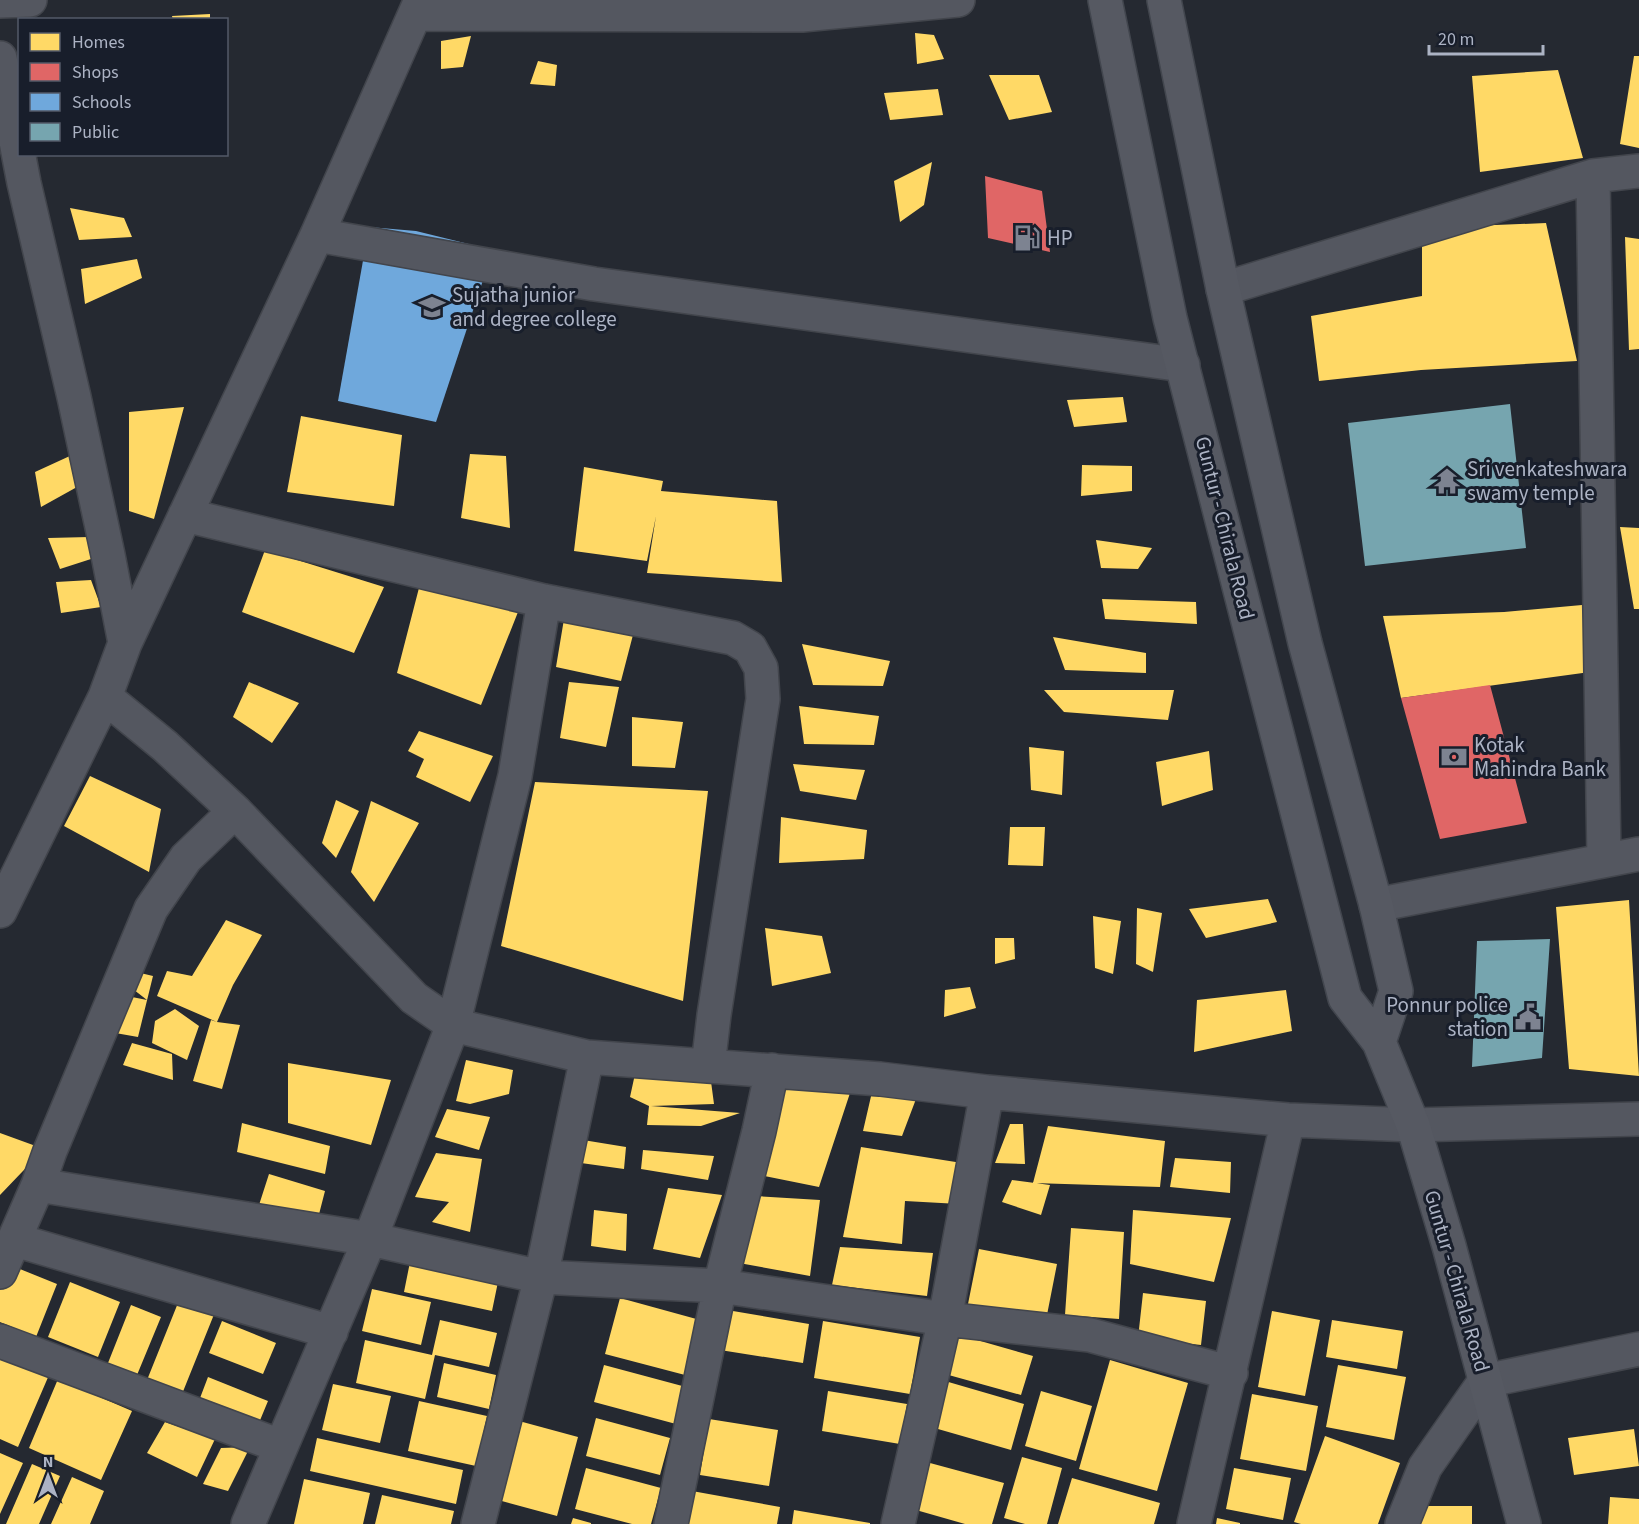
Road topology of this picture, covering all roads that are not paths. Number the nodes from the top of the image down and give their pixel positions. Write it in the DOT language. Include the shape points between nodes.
graph roads {
  1 [pos="30,0"];
  2 [pos="958,0"];
  3 [pos="1105,0"];
  4 [pos="1164,0"];
  5 [pos="0,1"];
  6 [pos="418,7"];
  7 [pos="0,58"];
  8 [pos="18,152"];
  9 [pos="19,156"];
  10 [pos="1639,171"];
  11 [pos="1593,176"];
  12 [pos="317,235"];
  13 [pos="1223,289"];
  14 [pos="1183,365"];
  15 [pos="185,514"];
  16 [pos="544,600"];
  17 [pos="124,643"];
  18 [pos="105,696"];
  19 [pos="235,811"];
  20 [pos="1639,855"];
  21 [pos="1604,860"];
  22 [pos="1376,905"];
  23 [pos="0,911"];
  24 [pos="453,1025"];
  25 [pos="1379,1042"];
  26 [pos="587,1057"];
  27 [pos="708,1066"];
  28 [pos="772,1070"];
  29 [pos="987,1092"];
  30 [pos="1639,1119"];
  31 [pos="1288,1120"];
  32 [pos="1413,1125"];
  33 [pos="38,1185"];
  34 [pos="370,1239"];
  35 [pos="15,1240"];
  36 [pos="0,1272"];
  37 [pos="541,1277"];
  38 [pos="720,1286"];
  39 [pos="945,1319"];
  40 [pos="331,1332"];
  41 [pos="0,1341"];
  42 [pos="1639,1349"];
  43 [pos="1231,1373"];
  44 [pos="1485,1381"];
  45 [pos="280,1446"];
  46 [pos="248,1524"];
  47 [pos="478,1524"];
  48 [pos="671,1524"];
  49 [pos="898,1524"];
  50 [pos="1194,1524"];
  51 [pos="1402,1524"];
  52 [pos="1524,1524"];
  1 -- 5 [label="street"];
  2 -- 6 [label="street" via="802,15"];
  3 -- 14 [label="main road, Guntur - Chirala Road"];
  4 -- 13 [label="main road"];
  6 -- 12 [label="street"];
  7 -- 8 [label="street"];
  9 -- 17 [label="street" via="74,397"];
  10 -- 11 [label="street"];
  11 -- 13 [label="street"];
  11 -- 21 [label="street"];
  12 -- 14 [label="street" via="594,284"];
  12 -- 15 [label="street"];
  13 -- 22 [label="main road" via="1305,643"];
  14 -- 25 [label="main road, Guntur - Chirala Road" via="1345,998"];
  15 -- 16 [label="street"];
  15 -- 17 [label="street"];
  16 -- 24 [label="street" via="515,776"];
  16 -- 27 [label="street" via="733,638 750,648 761,668 763,699"];
  17 -- 18 [label="street"];
  18 -- 19 [label="street"];
  18 -- 23 [label="street"];
  19 -- 24 [label="street" via="414,998"];
  19 -- 33 [label="street" via="186,858 151,909"];
  20 -- 21 [label="street"];
  21 -- 22 [label="street"];
  22 -- 25 [label="main road" via="1396,991"];
  24 -- 26 [label="street"];
  24 -- 34 [label="street"];
  25 -- 32 [label="main road, Guntur - Chirala Road"];
  26 -- 27 [label="street"];
  26 -- 37 [label="street"];
  27 -- 28 [label="street"];
  28 -- 29 [label="street"];
  28 -- 38 [label="street"];
  29 -- 31 [label="street"];
  29 -- 39 [label="street"];
  30 -- 32 [label="street"];
  31 -- 32 [label="street"];
  31 -- 43 [label="street"];
  32 -- 44 [label="main road, Guntur - Chirala Road"];
  33 -- 34 [label="street"];
  33 -- 35 [label="street"];
  34 -- 37 [label="street"];
  34 -- 40 [label="street"];
  35 -- 36 [label="street"];
  35 -- 40 [label="street"];
  37 -- 38 [label="street"];
  37 -- 47 [label="street"];
  38 -- 39 [label="street"];
  38 -- 48 [label="street"];
  39 -- 43 [label="street" via="1090,1335"];
  39 -- 49 [label="street"];
  40 -- 45 [label="street"];
  41 -- 45 [label="street"];
  42 -- 44 [label="street"];
  43 -- 50 [label="street"];
  44 -- 51 [label="street" via="1425,1467"];
  44 -- 52 [label="main road, Guntur - Chirala Road"];
  45 -- 46 [label="street"];
}
